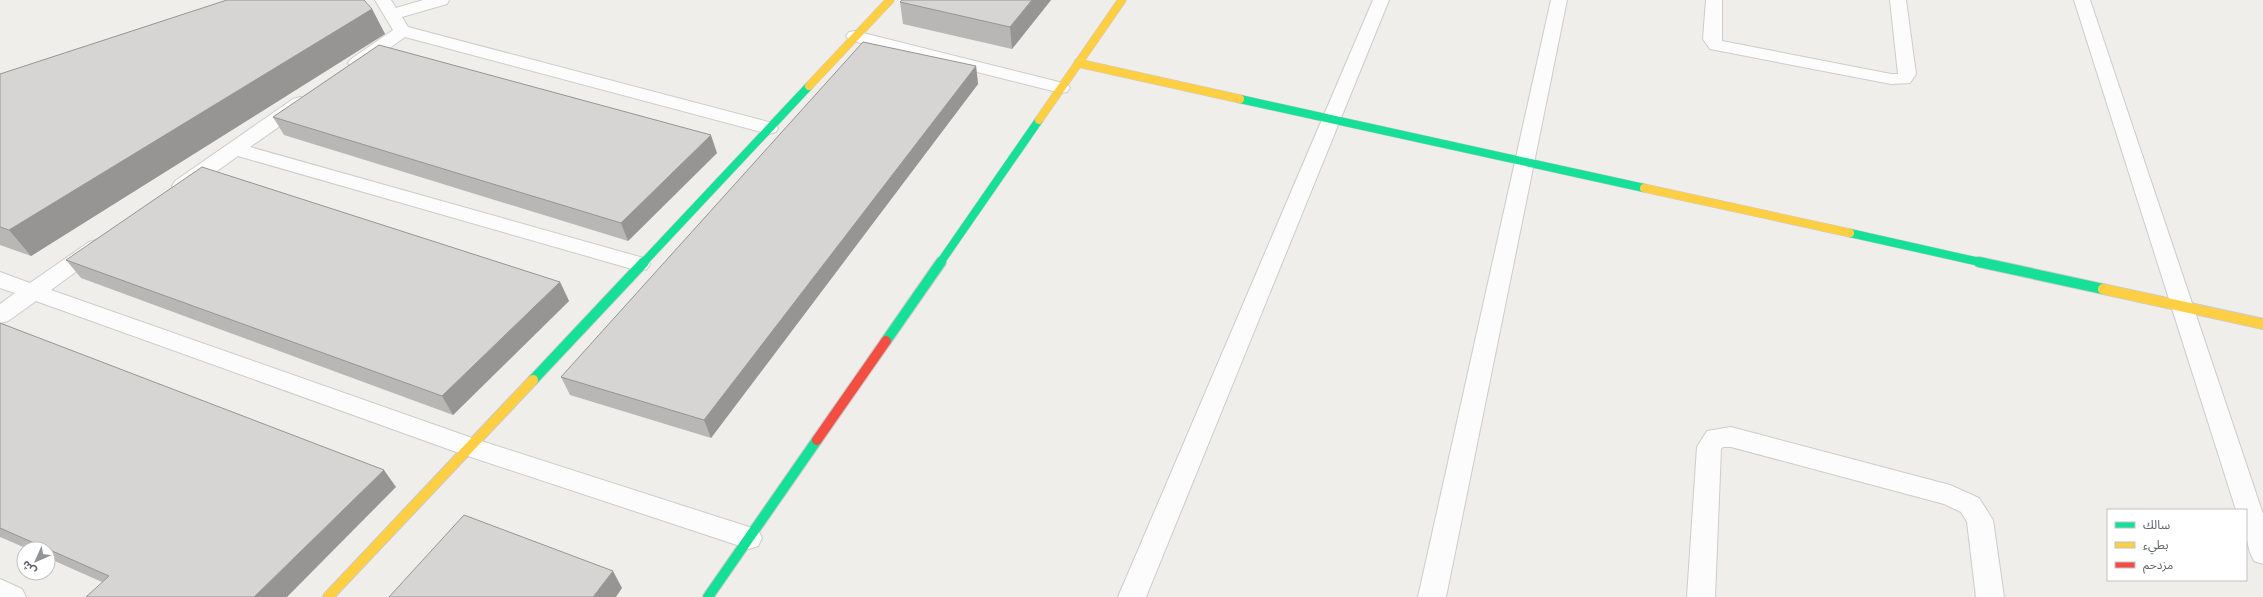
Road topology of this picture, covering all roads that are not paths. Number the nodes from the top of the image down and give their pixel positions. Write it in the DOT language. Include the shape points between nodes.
graph roads {
  1 [pos="441,0"];
  2 [pos="890,0"];
  3 [pos="1122,0"];
  4 [pos="1381,0"];
  5 [pos="1559,0"];
  6 [pos="1714,0"];
  7 [pos="1898,0"];
  8 [pos="2082,0"];
  9 [pos="388,7"];
  10 [pos="402,31"];
  11 [pos="855,36"];
  12 [pos="1078,64"];
  13 [pos="344,72"];
  14 [pos="1061,88"];
  15 [pos="312,94"];
  16 [pos="1332,119"];
  17 [pos="769,128"];
  18 [pos="235,149"];
  19 [pos="1525,161"];
  20 [pos="170,195"];
  21 [pos="111,236"];
  22 [pos="639,264"];
  23 [pos="0,280"];
  24 [pos="33,291"];
  25 [pos="2182,307"];
  26 [pos="0,315"];
  27 [pos="2263,324"];
  28 [pos="468,446"];
  29 [pos="749,538"];
  30 [pos="2263,553"];
  31 [pos="0,591"];
  32 [pos="12,597"];
  33 [pos="328,597"];
  34 [pos="708,597"];
  35 [pos="1132,597"];
  36 [pos="1432,597"];
  37 [pos="1701,597"];
  38 [pos="1990,597"];
  1 -- 9 [label="street"];
  2 -- 11 [label="street"];
  3 -- 12 [label="street"];
  4 -- 16 [label="street"];
  5 -- 19 [label="street"];
  6 -- 7 [label="street" via="1712,39 1716,45 1904,80 1907,74"];
  8 -- 25 [label="street"];
  9 -- 10 [label="street"];
  10 -- 13 [label="street"];
  10 -- 17 [label="street"];
  11 -- 14 [label="street"];
  11 -- 17 [label="street"];
  12 -- 14 [label="street"];
  12 -- 16 [label="street"];
  14 -- 29 [label="street"];
  15 -- 18 [label="street"];
  16 -- 19 [label="street"];
  16 -- 35 [label="street"];
  17 -- 22 [label="street"];
  18 -- 20 [label="street"];
  18 -- 22 [label="street"];
  19 -- 25 [label="street"];
  19 -- 36 [label="street"];
  21 -- 24 [label="street"];
  22 -- 28 [label="street"];
  23 -- 24 [label="street"];
  24 -- 26 [label="street"];
  24 -- 28 [label="street"];
  25 -- 27 [label="street"];
  25 -- 30 [label="street"];
  28 -- 29 [label="street"];
  28 -- 33 [label="street"];
  29 -- 34 [label="street"];
  31 -- 32 [label="street"];
  37 -- 38 [label="street" via="1709,447 1716,438 1731,437 1950,495 1970,505 1980,520"];
}
